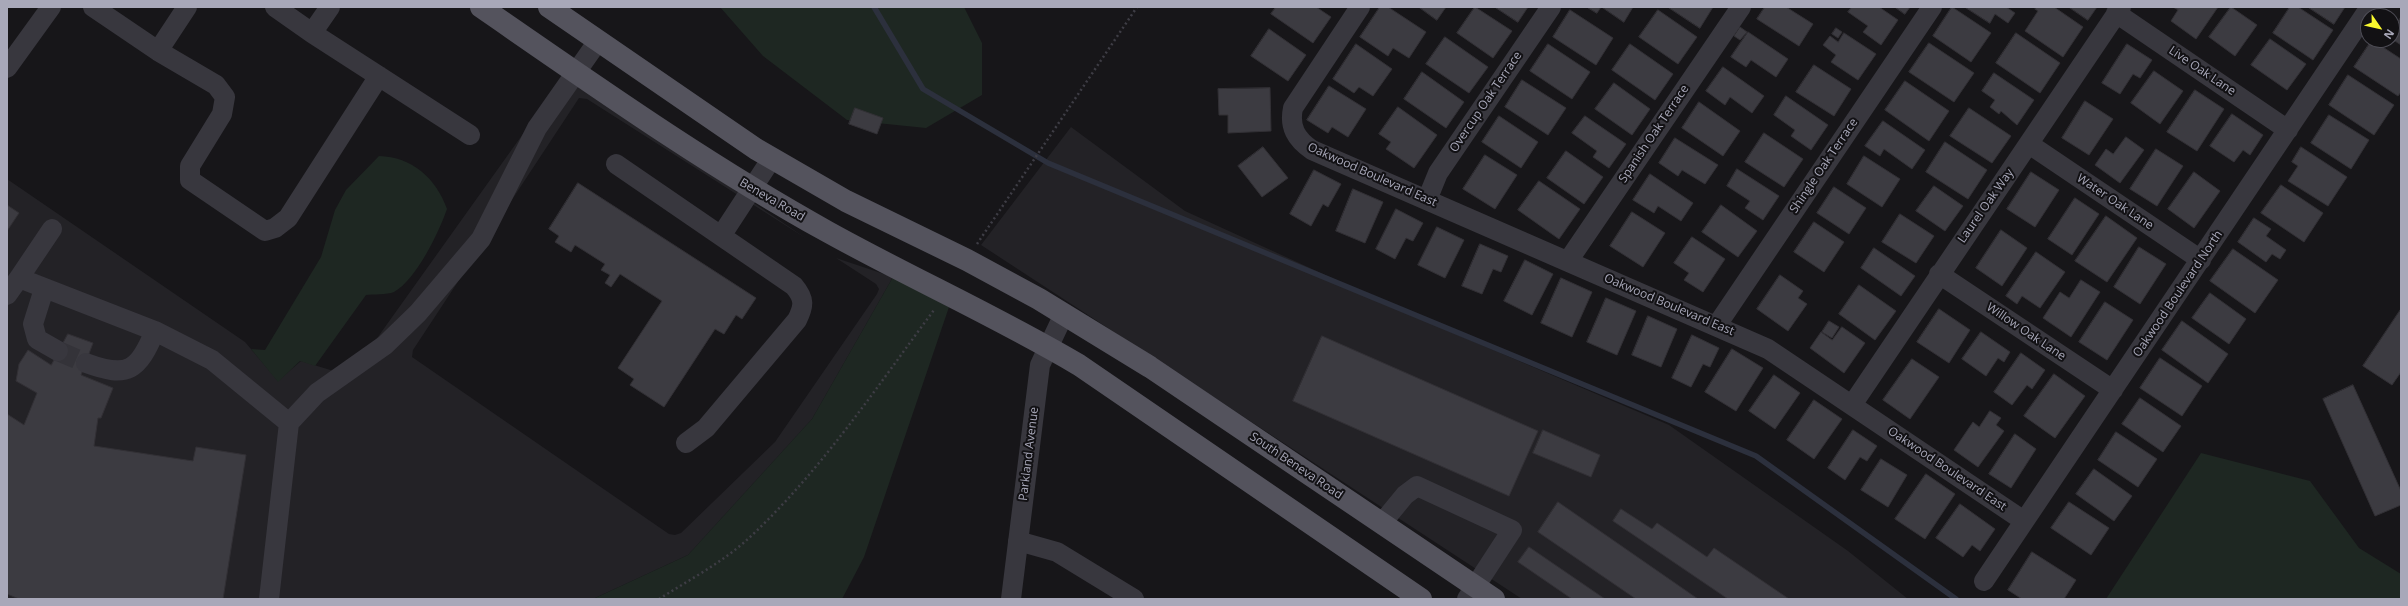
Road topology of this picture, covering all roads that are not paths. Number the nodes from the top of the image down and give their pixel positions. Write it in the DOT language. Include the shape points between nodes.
graph roads {
  1 [pos="51,7"];
  2 [pos="93,7"];
  3 [pos="188,7"];
  4 [pos="275,7"];
  5 [pos="330,7"];
  6 [pos="549,7"];
  7 [pos="1360,7"];
  8 [pos="1551,7"];
  9 [pos="1740,7"];
  10 [pos="1932,7"];
  11 [pos="2370,7"];
  12 [pos="486,8"];
  13 [pos="2119,10"];
  14 [pos="312,33"];
  15 [pos="598,41"];
  16 [pos="158,51"];
  17 [pos="7,68"];
  18 [pos="577,72"];
  19 [pos="379,76"];
  20 [pos="2288,130"];
  21 [pos="470,135"];
  22 [pos="2029,144"];
  23 [pos="772,158"];
  24 [pos="616,164"];
  25 [pos="752,188"];
  26 [pos="1427,200"];
  27 [pos="52,229"];
  28 [pos="721,236"];
  29 [pos="2201,260"];
  30 [pos="1568,261"];
  31 [pos="1939,274"];
  32 [pos="19,278"];
  33 [pos="44,288"];
  34 [pos="7,295"];
  35 [pos="1064,314"];
  36 [pos="1716,326"];
  37 [pos="155,332"];
  38 [pos="1049,347"];
  39 [pos="58,352"];
  40 [pos="86,363"];
  41 [pos="2113,390"];
  42 [pos="1852,405"];
  43 [pos="289,423"];
  44 [pos="686,443"];
  45 [pos="2024,521"];
  46 [pos="1382,523"];
  47 [pos="1018,541"];
  48 [pos="1984,581"];
  49 [pos="1471,593"];
  50 [pos="269,599"];
  51 [pos="1011,599"];
  52 [pos="1134,599"];
  53 [pos="1422,599"];
  54 [pos="1494,599"];
  1 -- 17 [label="street"];
  2 -- 16 [label="street"];
  3 -- 16 [label="street"];
  4 -- 14 [label="street"];
  5 -- 14 [label="street"];
  6 -- 15 [label="main road"];
  7 -- 26 [label="street, Oakwood Boulevard East" via="1298,98 1291,116 1293,130 1297,138 1312,150"];
  8 -- 26 [label="street, Overcup Oak Terrace" via="1438,173"];
  9 -- 30 [label="street, Spanish Oak Terrace"];
  10 -- 36 [label="street, Shingle Oak Terrace"];
  11 -- 20 [label="street, Oakwood Boulevard North"];
  12 -- 18 [label="main road, Beneva Road"];
  13 -- 20 [label="street, Live Oak Lane"];
  13 -- 22 [label="street, Laurel Oak Way"];
  14 -- 19 [label="street"];
  15 -- 18 [label="street"];
  15 -- 23 [label="main road"];
  16 -- 19 [label="street" via="216,85 225,97 222,114 190,166 190,180 265,231 275,228 288,218"];
  18 -- 25 [label="main road, Beneva Road"];
  18 -- 43 [label="street" via="537,128 481,239 412,318 384,345 317,393"];
  19 -- 21 [label="street"];
  20 -- 29 [label="street, Oakwood Boulevard North"];
  22 -- 29 [label="street, Water Oak Lane"];
  22 -- 31 [label="street, Laurel Oak Way"];
  23 -- 25 [label="street"];
  23 -- 35 [label="main road" via="846,201 967,260"];
  24 -- 28 [label="street"];
  25 -- 28 [label="street"];
  25 -- 38 [label="main road, Beneva Road" via="828,233"];
  26 -- 30 [label="street, Oakwood Boulevard East"];
  27 -- 32 [label="street"];
  28 -- 44 [label="street" via="794,286 802,296 804,305 797,320 706,428"];
  29 -- 41 [label="street, Oakwood Boulevard North"];
  30 -- 36 [label="street, Oakwood Boulevard East"];
  31 -- 41 [label="street, Willow Oak Lane"];
  31 -- 42 [label="street, Laurel Oak Way"];
  32 -- 33 [label="street"];
  32 -- 34 [label="street"];
  33 -- 37 [label="street"];
  33 -- 39 [label="street" via="32,324 37,339"];
  35 -- 38 [label="street, Parkland Avenue"];
  35 -- 46 [label="main road, South Beneva Road" via="1150,367"];
  36 -- 42 [label="street, Oakwood Boulevard East" via="1768,349"];
  37 -- 40 [label="street" via="142,359 131,368 107,370"];
  37 -- 43 [label="street" via="212,360"];
  38 -- 47 [label="street, Parkland Avenue" via="1040,365"];
  38 -- 53 [label="main road, Beneva Road"];
  41 -- 45 [label="street, Oakwood Boulevard North"];
  42 -- 45 [label="street, Oakwood Boulevard East"];
  43 -- 50 [label="street"];
  45 -- 48 [label="street, Oakwood Boulevard North"];
  46 -- 49 [label="main road, South Beneva Road"];
  46 -- 49 [label="street" via="1405,495 1417,486 1512,530"];
  47 -- 51 [label="street, Parkland Avenue"];
  47 -- 52 [label="street" via="1057,552"];
  49 -- 54 [label="main road, South Beneva Road"];
}
